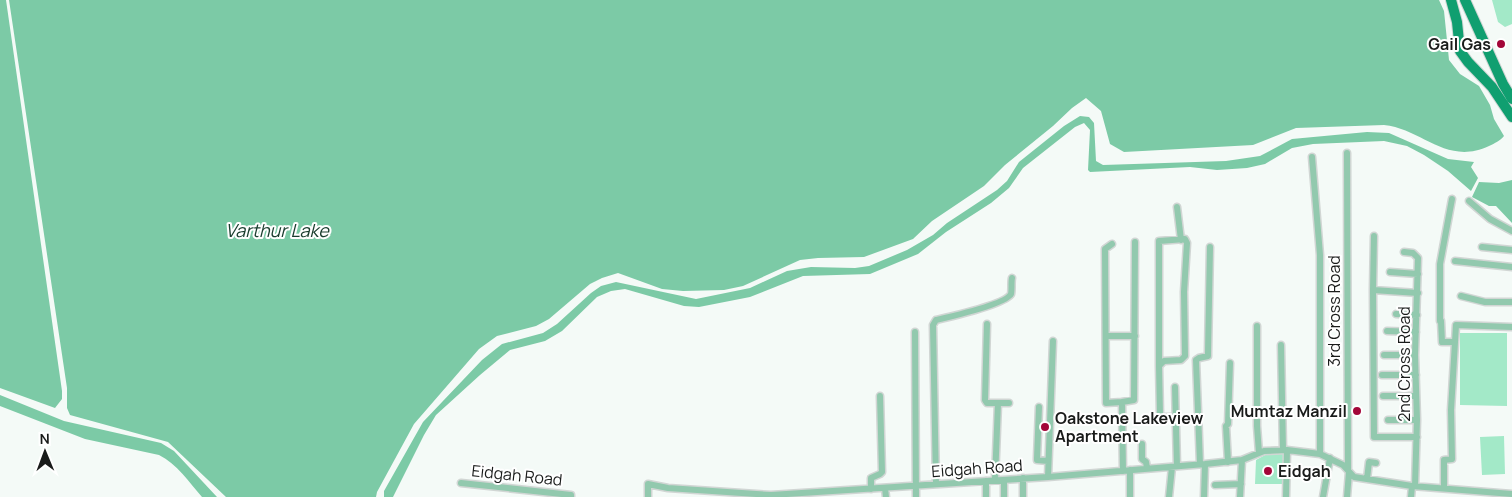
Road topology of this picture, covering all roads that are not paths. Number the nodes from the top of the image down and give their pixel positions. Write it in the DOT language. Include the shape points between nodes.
graph roads {
  1 [pos="1451,0"];
  2 [pos="1465,0"];
  3 [pos="1512,98"];
  4 [pos="1512,117"];
  5 [pos="1347,153"];
  6 [pos="1312,156"];
  7 [pos="1452,199"];
  8 [pos="1469,201"];
  9 [pos="1178,207"];
  10 [pos="1512,231"];
  11 [pos="1374,236"];
  12 [pos="1180,240"];
  13 [pos="1135,242"];
  14 [pos="1112,244"];
  15 [pos="1482,246"];
  16 [pos="1210,247"];
  17 [pos="1512,250"];
  18 [pos="1404,252"];
  19 [pos="1455,261"];
  20 [pos="1512,267"];
  21 [pos="1390,272"];
  22 [pos="1418,274"];
  23 [pos="1012,278"];
  24 [pos="1373,290"];
  25 [pos="1418,293"];
  26 [pos="1461,296"];
  27 [pos="1512,302"];
  28 [pos="1396,314"];
  29 [pos="1417,315"];
  30 [pos="987,324"];
  31 [pos="1257,326"];
  32 [pos="1512,327"];
  33 [pos="1387,331"];
  34 [pos="915,332"];
  35 [pos="1416,332"];
  36 [pos="1106,336"];
  37 [pos="1135,336"];
  38 [pos="1053,341"];
  39 [pos="1455,342"];
  40 [pos="1281,345"];
  41 [pos="1384,354"];
  42 [pos="1416,355"];
  43 [pos="1230,363"];
  44 [pos="1159,366"];
  45 [pos="1382,375"];
  46 [pos="1416,375"];
  47 [pos="1175,387"];
  48 [pos="880,396"];
  49 [pos="1383,396"];
  50 [pos="1416,396"];
  51 [pos="998,402"];
  52 [pos="1122,402"];
  53 [pos="1009,403"];
  54 [pos="1039,407"];
  55 [pos="1174,417"];
  56 [pos="1388,420"];
  57 [pos="1417,420"];
  58 [pos="1417,437"];
  59 [pos="1142,444"];
  60 [pos="1285,450"];
  61 [pos="1259,453"];
  62 [pos="1320,454"];
  63 [pos="1330,458"];
  64 [pos="1242,460"];
  65 [pos="1048,461"];
  66 [pos="1228,462"];
  67 [pos="1376,463"];
  68 [pos="1203,464"];
  69 [pos="1174,466"];
  70 [pos="1147,468"];
  71 [pos="1127,470"];
  72 [pos="1349,471"];
  73 [pos="1048,477"];
  74 [pos="1023,478"];
  75 [pos="1367,479"];
  76 [pos="995,480"];
  77 [pos="1004,480"];
  78 [pos="986,481"];
  79 [pos="460,483"];
  80 [pos="936,484"];
  81 [pos="1241,484"];
  82 [pos="1215,485"];
  83 [pos="916,486"];
  84 [pos="1413,486"];
  85 [pos="870,488"];
  86 [pos="885,488"];
  87 [pos="1444,488"];
  88 [pos="686,489"];
  89 [pos="1512,494"];
  90 [pos="571,496"];
  91 [pos="648,497"];
  92 [pos="686,497"];
  93 [pos="886,497"];
  94 [pos="916,497"];
  95 [pos="986,497"];
  96 [pos="1004,497"];
  97 [pos="1023,497"];
  98 [pos="1130,497"];
  99 [pos="1170,497"];
  100 [pos="1204,497"];
  101 [pos="1240,497"];
  102 [pos="1286,497"];
  103 [pos="1322,497"];
  104 [pos="1347,497"];
  105 [pos="1412,497"];
  1 -- 4 [label="main road" via="1460,51 1492,87"];
  2 -- 3 [label="main road"];
  5 -- 72 [label="street, 3rd Cross Road"];
  6 -- 62 [label="street" via="1320,255"];
  7 -- 39 [label="street" via="1440,264 1440,321 1442,342"];
  8 -- 10 [label="street" via="1490,219"];
  9 -- 12 [label="street"];
  11 -- 24 [label="street"];
  12 -- 44 [label="street" via="1160,241"];
  12 -- 44 [label="street" via="1187,243 1185,356 1181,360 1164,360"];
  13 -- 37 [label="street"];
  14 -- 36 [label="street" via="1105,249"];
  15 -- 17 [label="street"];
  16 -- 68 [label="street" via="1208,356 1196,360"];
  18 -- 22 [label="street, 2nd Cross Road" via="1413,253 1418,258"];
  19 -- 20 [label="street"];
  21 -- 22 [label="street"];
  22 -- 25 [label="street, 2nd Cross Road"];
  23 -- 80 [label="street" via="1011,293 1006,299 936,320 933,325"];
  24 -- 25 [label="street"];
  24 -- 58 [label="street" via="1374,436"];
  25 -- 29 [label="street, 2nd Cross Road"];
  26 -- 27 [label="street" via="1485,302"];
  28 -- 29 [label="street"];
  29 -- 35 [label="street, 2nd Cross Road"];
  30 -- 51 [label="street" via="985,400 987,403"];
  31 -- 61 [label="street"];
  32 -- 39 [label="street" via="1456,325"];
  33 -- 35 [label="street"];
  34 -- 83 [label="street"];
  35 -- 42 [label="street, 2nd Cross Road"];
  36 -- 37 [label="street"];
  36 -- 52 [label="street" via="1106,403"];
  37 -- 52 [label="street" via="1134,400"];
  38 -- 65 [label="street"];
  39 -- 87 [label="street" via="1452,459 1444,460"];
  40 -- 60 [label="street"];
  41 -- 42 [label="street"];
  42 -- 46 [label="street, 2nd Cross Road"];
  43 -- 66 [label="street" via="1226,426"];
  44 -- 55 [label="street" via="1160,415"];
  45 -- 46 [label="street"];
  46 -- 50 [label="street, 2nd Cross Road"];
  47 -- 55 [label="street"];
  48 -- 85 [label="street" via="882,472 871,478"];
  49 -- 50 [label="street"];
  50 -- 57 [label="street, 2nd Cross Road"];
  51 -- 53 [label="street"];
  51 -- 76 [label="street"];
  52 -- 71 [label="street"];
  54 -- 65 [label="street" via="1036,458"];
  55 -- 69 [label="street"];
  56 -- 57 [label="street"];
  57 -- 58 [label="street, 2nd Cross Road"];
  58 -- 84 [label="street, 2nd Cross Road"];
  59 -- 70 [label="street" via="1142,459"];
  60 -- 61 [label="street, Eidgah Road"];
  60 -- 62 [label="street, Eidgah Road"];
  60 -- 102 [label="street"];
  61 -- 64 [label="street, Eidgah Road"];
  62 -- 63 [label="street, Eidgah Road"];
  63 -- 72 [label="street, Eidgah Road"];
  63 -- 103 [label="street"];
  64 -- 66 [label="street, Eidgah Road"];
  64 -- 81 [label="street"];
  65 -- 73 [label="street"];
  66 -- 68 [label="street, Eidgah Road"];
  67 -- 75 [label="street" via="1369,462"];
  68 -- 69 [label="street, Eidgah Road"];
  68 -- 100 [label="street"];
  69 -- 70 [label="street, Eidgah Road"];
  69 -- 99 [label="street"];
  70 -- 71 [label="street, Eidgah Road"];
  71 -- 73 [label="street, Eidgah Road"];
  71 -- 98 [label="street"];
  72 -- 75 [label="street, Eidgah Road" via="1354,477"];
  72 -- 104 [label="street, 3rd Cross Road"];
  73 -- 74 [label="street, Eidgah Road"];
  74 -- 77 [label="street, Eidgah Road"];
  74 -- 97 [label="street"];
  75 -- 84 [label="street, Eidgah Road"];
  76 -- 77 [label="street, Eidgah Road"];
  76 -- 78 [label="street, Eidgah Road"];
  77 -- 96 [label="street"];
  78 -- 80 [label="street, Eidgah Road"];
  78 -- 95 [label="street"];
  79 -- 90 [label="street, Eidgah Road"];
  80 -- 83 [label="street, Eidgah Road"];
  81 -- 82 [label="street"];
  81 -- 101 [label="street"];
  83 -- 86 [label="street, Eidgah Road"];
  83 -- 94 [label="street"];
  84 -- 87 [label="street, Eidgah Road"];
  84 -- 105 [label="street, 2nd Cross Road"];
  85 -- 86 [label="street, Eidgah Road"];
  85 -- 88 [label="street, Eidgah Road" via="770,495"];
  86 -- 93 [label="street"];
  87 -- 89 [label="street, Eidgah Road"];
  88 -- 91 [label="street, Eidgah Road" via="648,484"];
  88 -- 92 [label="street"];
}
